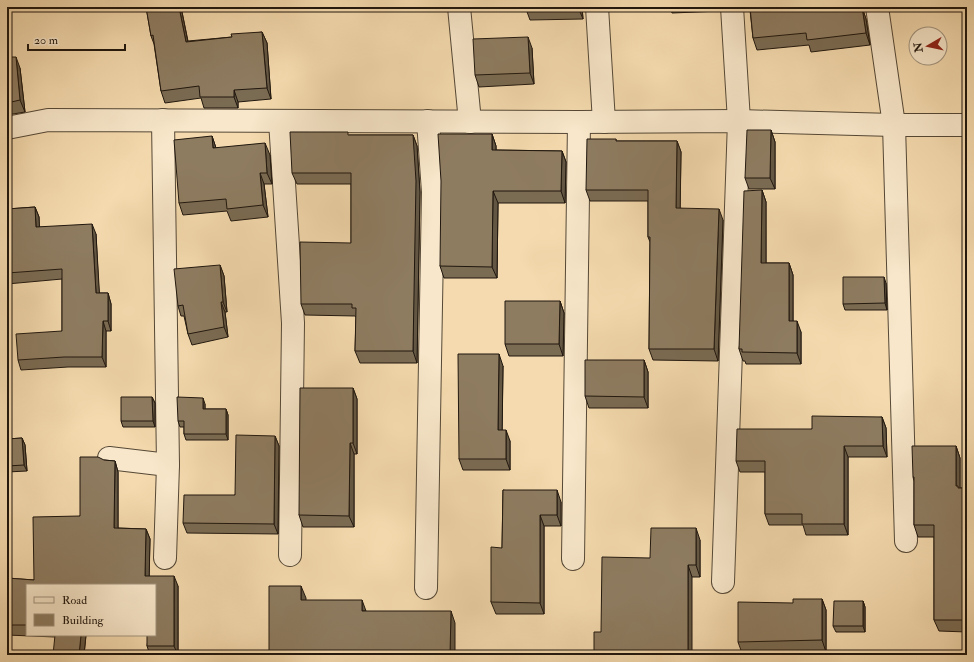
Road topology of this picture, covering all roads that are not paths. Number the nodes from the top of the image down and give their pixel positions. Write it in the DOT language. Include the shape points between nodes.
graph roads {
  1 [pos="459,7"];
  2 [pos="597,7"];
  3 [pos="732,7"];
  4 [pos="877,7"];
  5 [pos="163,120"];
  6 [pos="739,120"];
  7 [pos="280,121"];
  8 [pos="428,121"];
  9 [pos="470,122"];
  10 [pos="580,122"];
  11 [pos="604,122"];
  12 [pos="894,125"];
  13 [pos="967,125"];
  14 [pos="7,128"];
  15 [pos="109,458"];
  16 [pos="168,465"];
  17 [pos="906,541"];
  18 [pos="290,555"];
  19 [pos="165,558"];
  20 [pos="573,559"];
  21 [pos="723,582"];
  22 [pos="426,588"];
  1 -- 9 [label="street"];
  2 -- 11 [label="street"];
  3 -- 6 [label="street"];
  4 -- 12 [label="street"];
  5 -- 7 [label="street"];
  5 -- 14 [label="street" via="48,120"];
  5 -- 16 [label="street"];
  6 -- 11 [label="street"];
  6 -- 12 [label="street"];
  6 -- 21 [label="street"];
  7 -- 8 [label="street"];
  7 -- 18 [label="street" via="292,323"];
  8 -- 9 [label="street"];
  8 -- 22 [label="street" via="433,192"];
  9 -- 10 [label="street"];
  10 -- 11 [label="street"];
  10 -- 20 [label="street"];
  12 -- 13 [label="street"];
  12 -- 17 [label="street"];
  15 -- 16 [label="street"];
  16 -- 19 [label="street"];
}
